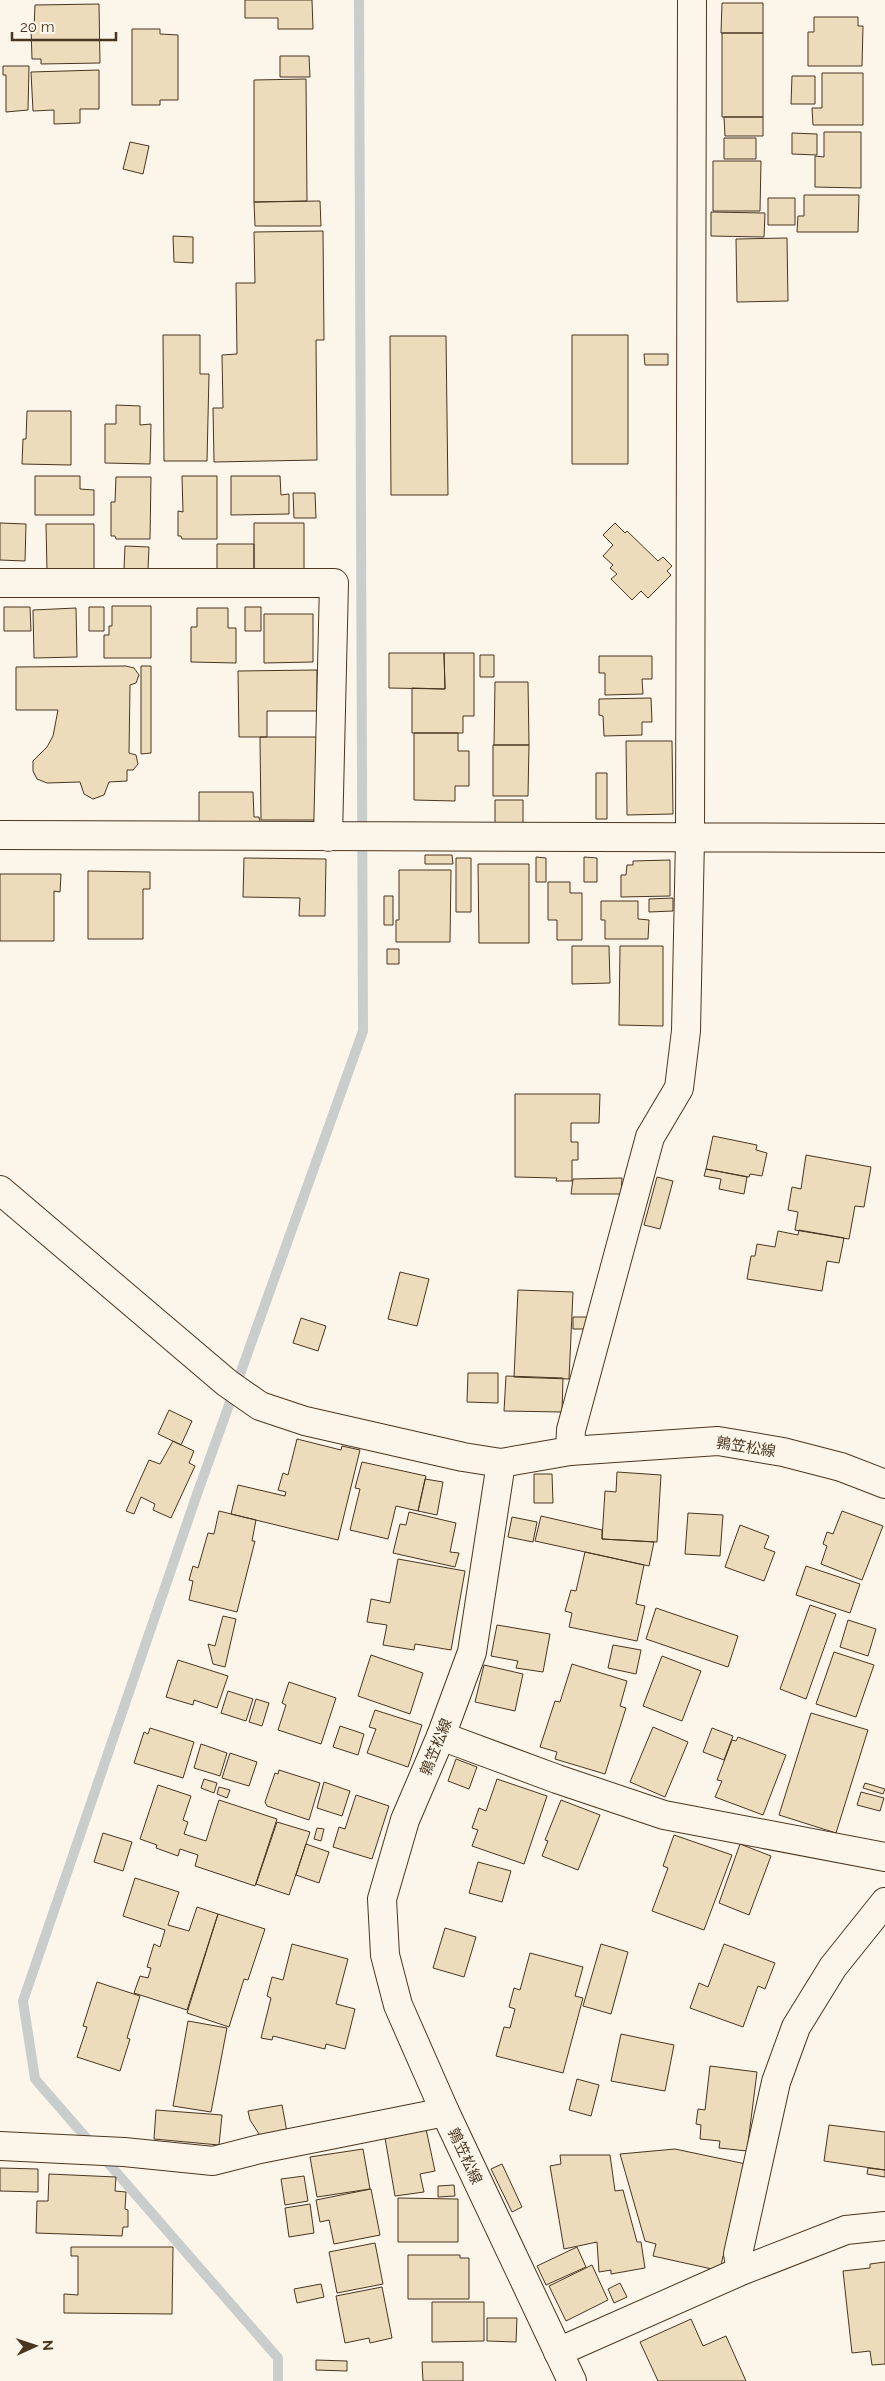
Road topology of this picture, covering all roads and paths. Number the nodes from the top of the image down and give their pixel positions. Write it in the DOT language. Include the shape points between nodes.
graph roads {
  1 [pos="692,0"];
  2 [pos="0,583"];
  3 [pos="0,835"];
  4 [pos="328,837"];
  5 [pos="885,838"];
  6 [pos="690,839"];
  7 [pos="0,1190"];
  8 [pos="570,1451"];
  9 [pos="501,1463"];
  10 [pos="885,1484"];
  11 [pos="442,1736"];
  12 [pos="885,1857"];
  13 [pos="885,1902"];
  14 [pos="445,2112"];
  15 [pos="0,2146"];
  16 [pos="885,2226"];
  17 [pos="741,2271"];
  18 [pos="558,2352"];
  19 [pos="572,2381"];
  1 -- 6 [label="street"];
  2 -- 4 [label="street" via="334,583"];
  3 -- 4 [label="street"];
  4 -- 6 [label="street"];
  5 -- 6 [label="street"];
  6 -- 8 [label="street" via="686,1031 679,1088 650,1136 571,1430"];
  7 -- 9 [label="street" via="227,1383 260,1406 305,1421"];
  8 -- 9 [label="street, 鶉笠松線"];
  8 -- 10 [label="street, 鶉笠松線" via="718,1441 783,1452 841,1467"];
  9 -- 11 [label="street, 鶉笠松線" via="472,1652"];
  11 -- 12 [label="street" via="664,1815"];
  11 -- 14 [label="street, 鶉笠松線" via="405,1820 382,1899 385,1955 398,2005"];
  13 -- 17 [label="street" via="833,1967 796,2027 776,2082 738,2254"];
  14 -- 15 [label="street" via="213,2161 124,2152"];
  14 -- 18 [label="street, 鶉笠松線"];
  16 -- 17 [label="street" via="846,2230"];
  17 -- 18 [label="street"];
  18 -- 19 [label="street, 鶉笠松線"];
}
